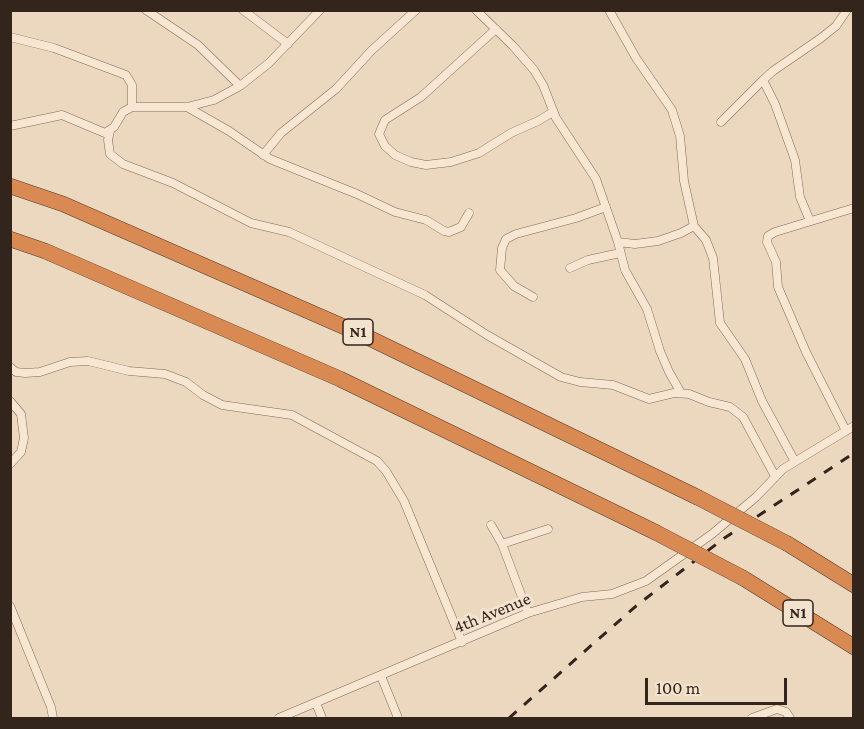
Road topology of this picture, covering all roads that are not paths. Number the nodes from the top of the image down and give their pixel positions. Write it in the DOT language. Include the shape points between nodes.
graph roads {
  1 [pos="146,10"];
  2 [pos="243,10"];
  3 [pos="321,10"];
  4 [pos="416,10"];
  5 [pos="476,10"];
  6 [pos="609,10"];
  7 [pos="847,10"];
  8 [pos="496,29"];
  9 [pos="10,37"];
  10 [pos="288,44"];
  11 [pos="763,80"];
  12 [pos="240,86"];
  13 [pos="132,107"];
  14 [pos="187,107"];
  15 [pos="553,112"];
  16 [pos="721,122"];
  17 [pos="10,126"];
  18 [pos="110,131"];
  19 [pos="264,155"];
  20 [pos="10,186"];
  21 [pos="606,207"];
  22 [pos="854,208"];
  23 [pos="469,213"];
  24 [pos="810,221"];
  25 [pos="694,226"];
  26 [pos="10,239"];
  27 [pos="618,242"];
  28 [pos="620,253"];
  29 [pos="570,268"];
  30 [pos="533,297"];
  31 [pos="10,367"];
  32 [pos="681,393"];
  33 [pos="10,401"];
  34 [pos="850,429"];
  35 [pos="794,460"];
  36 [pos="10,465"];
  37 [pos="775,476"];
  38 [pos="491,525"];
  39 [pos="548,529"];
  40 [pos="502,544"];
  41 [pos="854,585"];
  42 [pos="10,606"];
  43 [pos="528,613"];
  44 [pos="462,642"];
  45 [pos="854,647"];
  46 [pos="381,676"];
  47 [pos="315,703"];
  48 [pos="53,718"];
  49 [pos="279,718"];
  50 [pos="322,718"];
  51 [pos="398,718"];
  52 [pos="752,718"];
  53 [pos="790,718"];
  1 -- 12 [label="street" via="198,45"];
  2 -- 10 [label="street"];
  3 -- 10 [label="street"];
  4 -- 19 [label="street" via="336,88 281,133"];
  5 -- 8 [label="street"];
  6 -- 25 [label="street" via="672,110 680,136"];
  7 -- 11 [label="street" via="822,38"];
  8 -- 15 [label="street" via="534,70"];
  8 -- 15 [label="street" via="421,97 385,120 379,134 385,146 411,162 451,162 479,153"];
  9 -- 13 [label="street" via="54,48 126,75 132,85"];
  10 -- 12 [label="street"];
  11 -- 16 [label="street"];
  11 -- 24 [label="street" via="795,160 800,197"];
  12 -- 14 [label="street" via="214,100"];
  13 -- 14 [label="street"];
  13 -- 18 [label="street" via="123,112"];
  14 -- 19 [label="street"];
  15 -- 21 [label="street" via="596,179"];
  17 -- 18 [label="street" via="62,115 105,133"];
  18 -- 32 [label="street" via="110,154 123,165 173,183 251,223 289,232 425,295 561,377 613,385 649,399"];
  19 -- 23 [label="street" via="395,212 426,220 444,231 461,227"];
  20 -- 41 [label="highway, N1, bridge" via="63,204 365,336 697,497 788,544"];
  21 -- 27 [label="street"];
  21 -- 30 [label="street" via="506,239 500,270 514,286"];
  22 -- 24 [label="street"];
  24 -- 34 [label="street" via="771,234 767,246 776,262 778,286 806,352"];
  25 -- 27 [label="street" via="658,241"];
  25 -- 35 [label="street" via="706,240 713,258 720,323 745,359 762,401"];
  26 -- 45 [label="highway, N1, bridge" via="340,379 655,532 743,578"];
  27 -- 28 [label="street"];
  28 -- 29 [label="street"];
  28 -- 32 [label="street"];
  31 -- 44 [label="street" via="16,372 40,372 70,362 88,361 129,371 165,374 186,382 222,405 292,415 377,461 404,501"];
  32 -- 37 [label="street" via="739,412"];
  33 -- 36 [label="street" via="21,414 24,438 21,452"];
  34 -- 35 [label="street, 4th Avenue"];
  35 -- 37 [label="street, 4th Avenue"];
  37 -- 43 [label="street, 4th Avenue" via="712,534 646,581 612,594 582,597"];
  38 -- 40 [label="street"];
  39 -- 40 [label="street"];
  40 -- 43 [label="street"];
  42 -- 48 [label="street"];
  43 -- 44 [label="street, 4th Avenue"];
  44 -- 46 [label="street, 4th Avenue"];
  46 -- 47 [label="street, 4th Avenue"];
  46 -- 51 [label="street"];
  47 -- 49 [label="street, 4th Avenue"];
  47 -- 50 [label="street"];
  52 -- 53 [label="street" via="777,709"];
}
